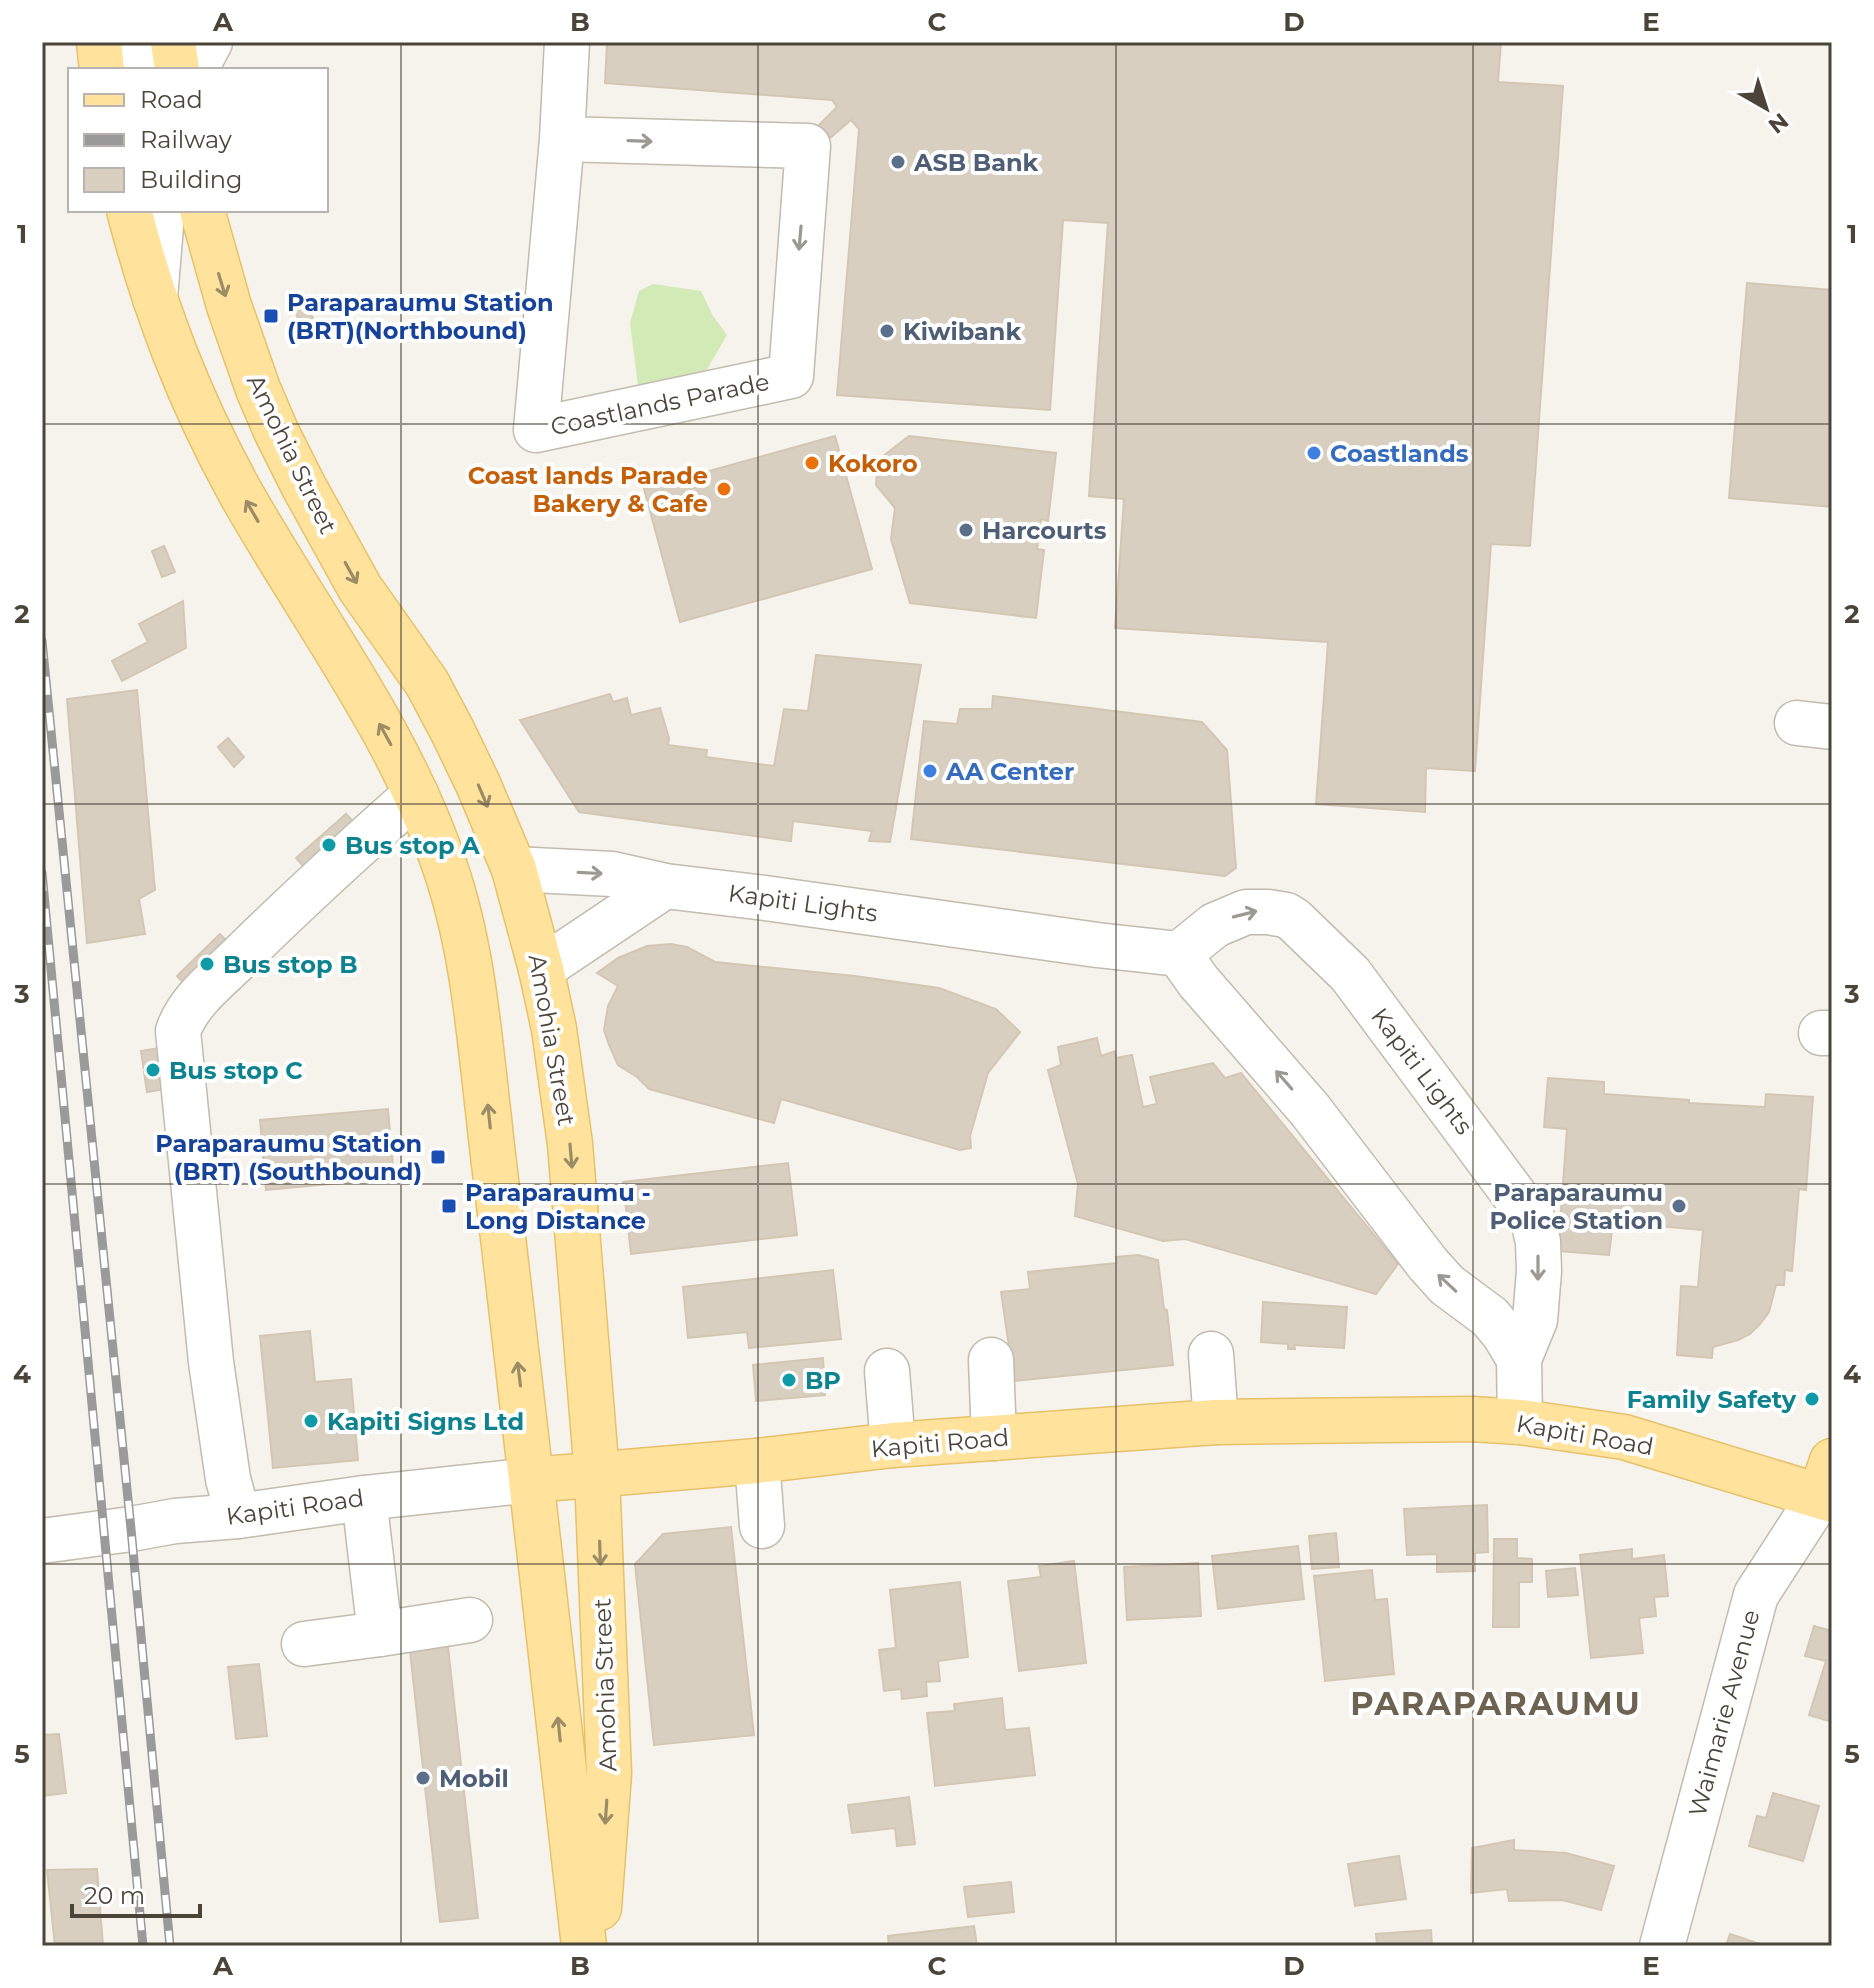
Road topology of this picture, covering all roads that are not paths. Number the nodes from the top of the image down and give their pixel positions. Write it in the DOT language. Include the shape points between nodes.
graph roads {
  1 [pos="99,42"];
  2 [pos="132,42"];
  3 [pos="173,42"];
  4 [pos="210,42"];
  5 [pos="567,42"];
  6 [pos="102,68"];
  7 [pos="136,68"];
  8 [pos="177,68"];
  9 [pos="196,68"];
  10 [pos="562,139"];
  11 [pos="130,212"];
  12 [pos="159,212"];
  13 [pos="203,212"];
  14 [pos="155,300"];
  15 [pos="416,794"];
  16 [pos="514,869"];
  17 [pos="665,886"];
  18 [pos="1179,954"];
  19 [pos="541,969"];
  20 [pos="1211,1354"];
  21 [pos="1519,1359"];
  22 [pos="991,1360"];
  23 [pos="887,1371"];
  24 [pos="1216,1422"];
  25 [pos="1520,1422"];
  26 [pos="994,1438"];
  27 [pos="893,1445"];
  28 [pos="757,1461"];
  29 [pos="597,1475"];
  30 [pos="532,1480"];
  31 [pos="1828,1485"];
  32 [pos="364,1498"];
  33 [pos="238,1516"];
  34 [pos="762,1526"];
  35 [pos="42,1541"];
  36 [pos="470,1620"];
  37 [pos="380,1634"];
  38 [pos="304,1644"];
  39 [pos="584,1946"];
  40 [pos="596,1946"];
  41 [pos="1662,1946"];
  1 -- 6 [label="main road"];
  2 -- 7 [label="street"];
  3 -- 8 [label="main road"];
  4 -- 9 [label="street"];
  5 -- 10 [label="street, Coastlands Parade"];
  10 -- 10 [label="street, Coastlands Parade, one-way" via="808,146 791,376 536,430"];
  11 -- 14 [label="main road, Amohia Street"];
  12 -- 14 [label="street"];
  13 -- 16 [label="main road, Amohia Street, one-way" via="229,306 276,431 360,588 427,683"];
  15 -- 14 [label="main road, Amohia Street, one-way" via="234,479 183,376"];
  30 -- 15 [label="main road, Amohia Street, one-way" via="473,987 446,868"];
  15 -- 33 [label="street" via="208,988 178,1031 211,1362"];
  16 -- 17 [label="street, Kapiti Lights, one-way" via="612,874"];
  16 -- 19 [label="main road, Amohia Street"];
  17 -- 18 [label="street, Kapiti Lights"];
  17 -- 19 [label="street"];
  21 -- 18 [label="street, one-way" via="1490,1317 1428,1264 1310,1110"];
  18 -- 21 [label="street, Kapiti Lights, one-way" via="1215,925 1246,912 1268,912 1294,920 1350,974 1533,1220 1539,1271 1535,1320"];
  19 -- 29 [label="main road, Amohia Street, one-way" via="570,1144"];
  20 -- 24 [label="street"];
  21 -- 25 [label="street, Kapiti Lights"];
  22 -- 26 [label="street"];
  23 -- 27 [label="street"];
  24 -- 25 [label="main road, Kapiti Road"];
  24 -- 26 [label="main road, Kapiti Road"];
  25 -- 31 [label="main road, Kapiti Road" via="1624,1437"];
  26 -- 27 [label="main road, Kapiti Road"];
  27 -- 28 [label="main road, Kapiti Road"];
  28 -- 29 [label="main road, Kapiti Road"];
  28 -- 34 [label="street"];
  29 -- 30 [label="main road, Kapiti Road"];
  29 -- 40 [label="main road, Amohia Street, one-way" via="609,1773"];
  30 -- 32 [label="street, Kapiti Road"];
  39 -- 30 [label="main road, Amohia Street, one-way"];
  31 -- 41 [label="street, Waimarie Avenue" via="1756,1595"];
  32 -- 33 [label="street, Kapiti Road"];
  32 -- 37 [label="street"];
  33 -- 35 [label="street, Kapiti Road"];
  36 -- 37 [label="street"];
  37 -- 38 [label="street"];
}
